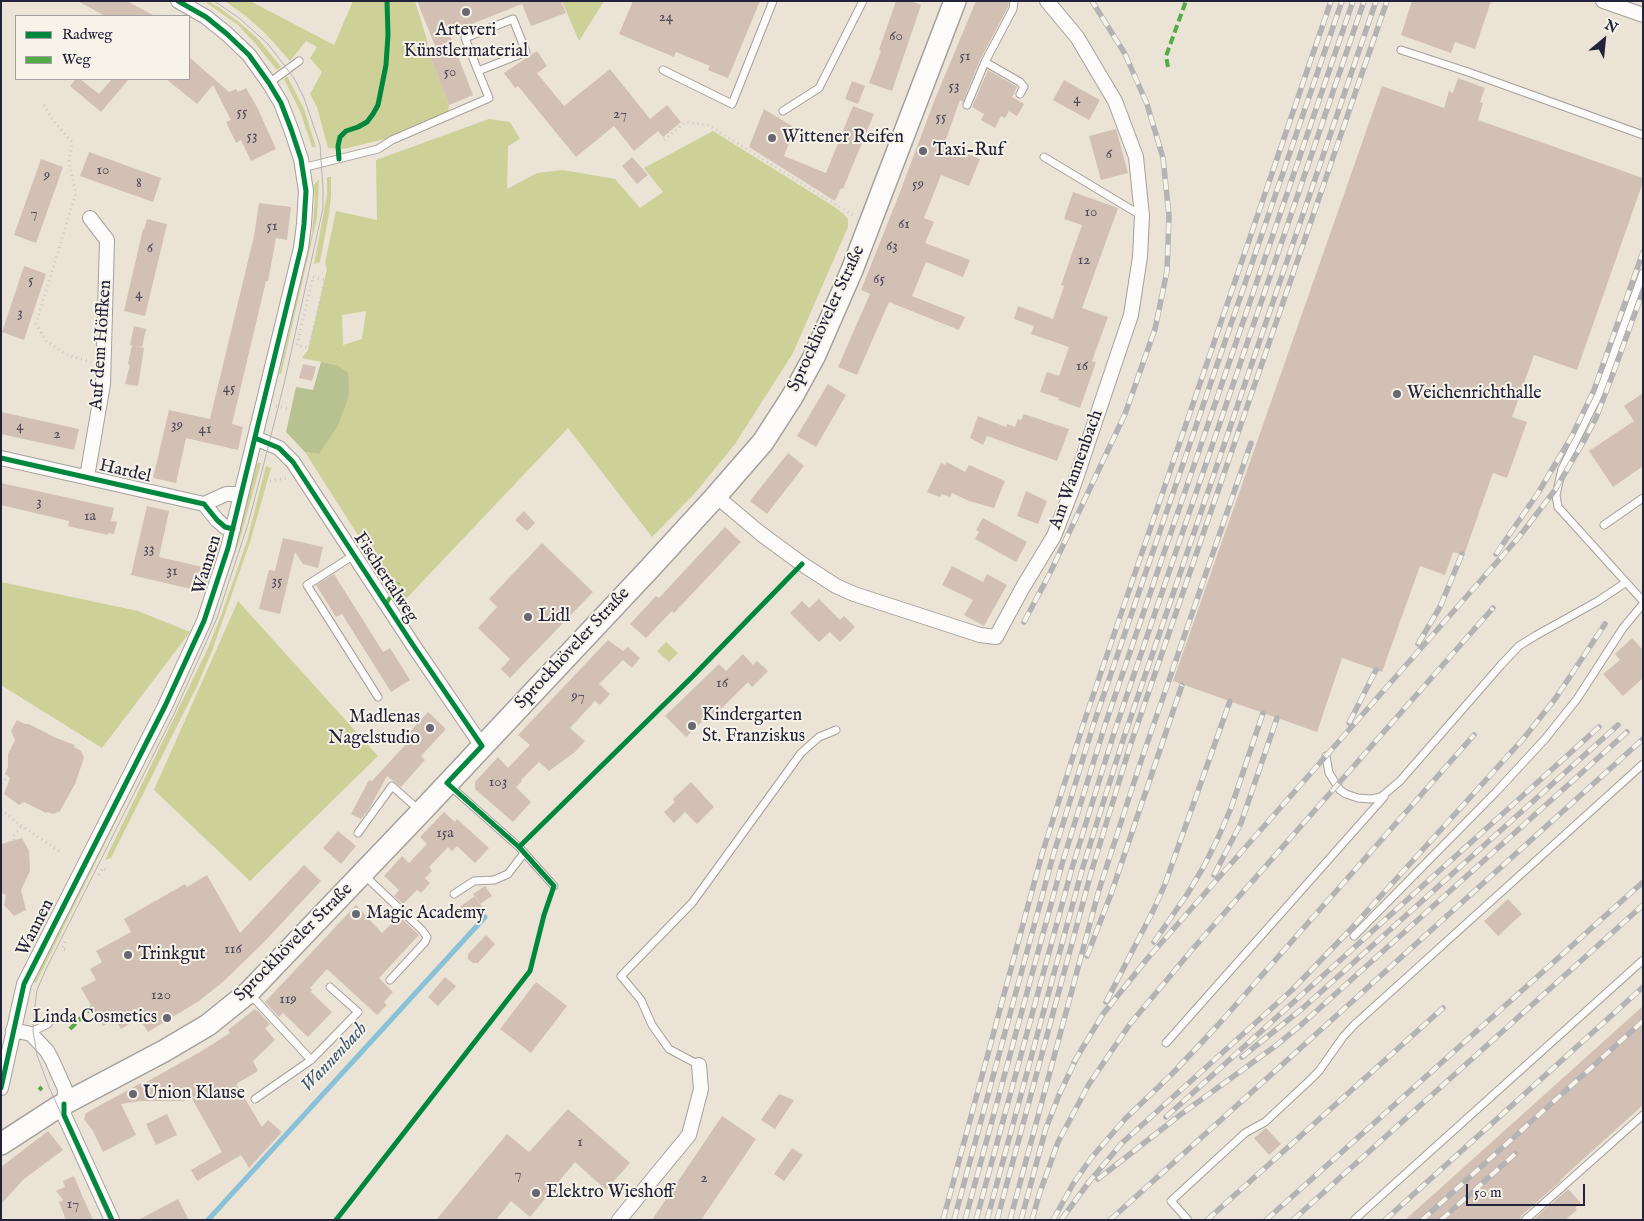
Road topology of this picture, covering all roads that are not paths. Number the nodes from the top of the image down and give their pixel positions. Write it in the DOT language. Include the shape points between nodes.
graph roads {
  1 [pos="178,1"];
  2 [pos="774,1"];
  3 [pos="863,1"];
  4 [pos="955,1"];
  5 [pos="1014,1"];
  6 [pos="1047,1"];
  7 [pos="1603,1"];
  8 [pos="1643,15"];
  9 [pos="1401,50"];
  10 [pos="299,61"];
  11 [pos="985,62"];
  12 [pos="663,70"];
  13 [pos="478,71"];
  14 [pos="269,82"];
  15 [pos="1020,94"];
  16 [pos="967,106"];
  17 [pos="783,111"];
  18 [pos="1643,135"];
  19 [pos="1044,157"];
  20 [pos="302,168"];
  21 [pos="1142,216"];
  22 [pos="90,218"];
  23 [pos="1643,273"];
  24 [pos="1640,287"];
  25 [pos="255,438"];
  26 [pos="1,458"];
  27 [pos="87,477"];
  28 [pos="241,494"];
  29 [pos="716,496"];
  30 [pos="1643,498"];
  31 [pos="204,504"];
  32 [pos="1604,525"];
  33 [pos="233,529"];
  34 [pos="354,555"];
  35 [pos="1625,583"];
  36 [pos="1643,603"];
  37 [pos="378,697"];
  38 [pos="836,730"];
  39 [pos="482,746"];
  40 [pos="1326,756"];
  41 [pos="1643,764"];
  42 [pos="447,783"];
  43 [pos="1392,787"];
  44 [pos="421,812"];
  45 [pos="358,832"];
  46 [pos="524,853"];
  47 [pos="362,873"];
  48 [pos="554,886"];
  49 [pos="454,894"];
  50 [pos="1354,936"];
  51 [pos="1643,960"];
  52 [pos="390,980"];
  53 [pos="330,987"];
  54 [pos="248,992"];
  55 [pos="48,1024"];
  56 [pos="13,1030"];
  57 [pos="31,1034"];
  58 [pos="1166,1043"];
  59 [pos="5,1050"];
  60 [pos="311,1060"];
  61 [pos="699,1065"];
  62 [pos="1,1088"];
  63 [pos="256,1099"];
  64 [pos="64,1104"];
  65 [pos="1643,1115"];
  66 [pos="1,1144"];
  67 [pos="112,1220"];
  68 [pos="619,1220"];
  69 [pos="1188,1220"];
  70 [pos="1354,1220"];
  71 [pos="1525,1220"];
  1 -- 14 [label="street, Wannen" via="227,34 249,55"];
  2 -- 12 [label="lane" via="732,104"];
  3 -- 17 [label="lane" via="819,88"];
  4 -- 29 [label="main road, Sprockhöveler Straße" via="871,223 814,357 762,442"];
  5 -- 11 [label="lane" via="1013,9"];
  6 -- 21 [label="street, Am Wannenbach" via="1077,37 1115,101 1136,157"];
  7 -- 8 [label="street"];
  9 -- 18 [label="lane"];
  10 -- 14 [label="lane"];
  11 -- 15 [label="lane" via="1020,82 1024,87"];
  11 -- 16 [label="lane"];
  13 -- 13 [label="lane" via="526,52 513,19 465,38"];
  13 -- 20 [label="lane" via="489,98 378,149"];
  14 -- 20 [label="street, Wannen" via="292,129"];
  19 -- 21 [label="lane"];
  20 -- 25 [label="street, Wannen" via="306,191 301,248"];
  21 -- 29 [label="street, Am Wannenbach" via="1131,316 1073,487 1054,536 996,637 980,635 836,586 760,533"];
  22 -- 27 [label="street, Auf dem Höffken" via="107,240 103,384"];
  23 -- 24 [label="lane"];
  24 -- 35 [label="lane" via="1599,394 1562,469 1556,495 1558,507"];
  25 -- 28 [label="street, Wannen"];
  25 -- 34 [label="street, Fischertalweg" via="285,452"];
  26 -- 27 [label="street, Hardel"];
  27 -- 31 [label="street, Hardel"];
  28 -- 31 [label="street" via="226,494"];
  28 -- 33 [label="street, Wannen"];
  29 -- 39 [label="main road, Sprockhöveler Straße"];
  30 -- 32 [label="lane"];
  31 -- 33 [label="street" via="225,527"];
  33 -- 56 [label="street, Wannen" via="204,621 165,706 28,974"];
  34 -- 37 [label="lane" via="307,585"];
  34 -- 39 [label="street, Fischertalweg"];
  35 -- 36 [label="lane"];
  35 -- 43 [label="lane" via="1598,602 1519,646"];
  36 -- 50 [label="lane" via="1545,739"];
  38 -- 61 [label="lane" via="819,737 801,753 692,903 621,976 641,1000 652,1025 669,1049"];
  39 -- 42 [label="main road, Sprockhöveler Straße"];
  40 -- 43 [label="lane" via="1331,778 1346,794 1376,799"];
  41 -- 69 [label="lane" via="1354,1024 1319,1071 1265,1122 1245,1133 1171,1201"];
  42 -- 44 [label="main road, Sprockhöveler Straße"];
  42 -- 46 [label="lane"];
  43 -- 58 [label="lane"];
  44 -- 45 [label="lane" via="392,786"];
  44 -- 47 [label="main road, Sprockhöveler Straße"];
  46 -- 48 [label="lane"];
  46 -- 49 [label="lane" via="508,874 494,880 474,881"];
  47 -- 52 [label="lane" via="426,937"];
  47 -- 54 [label="main road, Sprockhöveler Straße"];
  51 -- 70 [label="lane"];
  53 -- 60 [label="lane" via="358,1012"];
  54 -- 60 [label="lane"];
  54 -- 64 [label="main road, Sprockhöveler Straße" via="201,1029"];
  55 -- 57 [label="lane"];
  56 -- 57 [label="street"];
  56 -- 59 [label="street, Wannen"];
  57 -- 64 [label="street" via="52,1060 65,1089"];
  59 -- 62 [label="street, Wannen"];
  60 -- 63 [label="lane"];
  61 -- 68 [label="street" via="701,1089 689,1135"];
  64 -- 66 [label="main road, Sprockhöveler Straße"];
  64 -- 67 [label="street" via="64,1115"];
  65 -- 71 [label="lane"];
}
